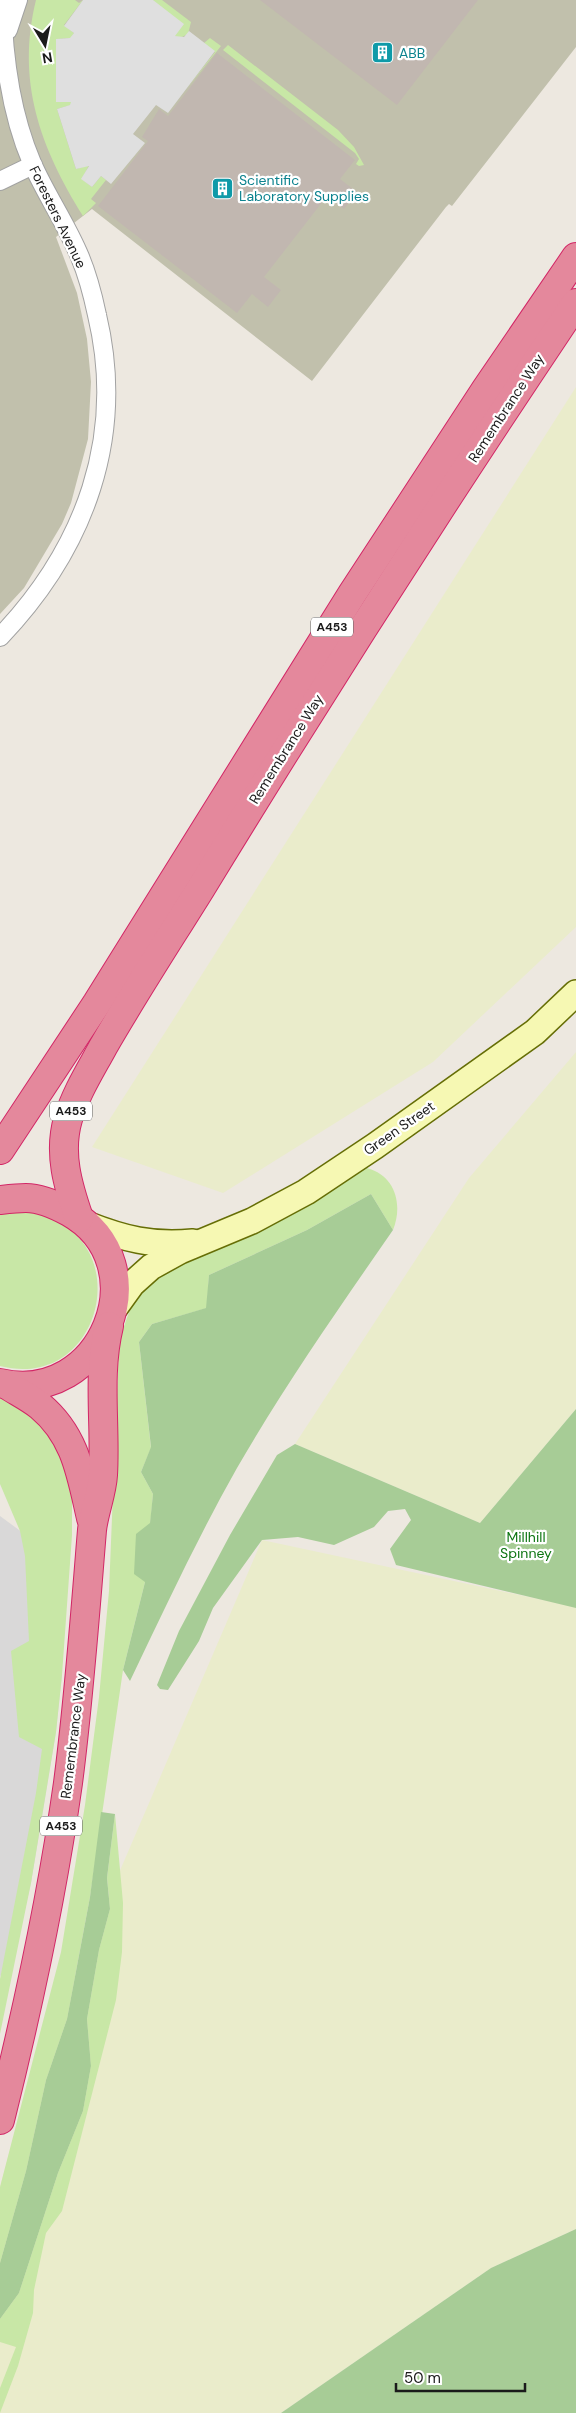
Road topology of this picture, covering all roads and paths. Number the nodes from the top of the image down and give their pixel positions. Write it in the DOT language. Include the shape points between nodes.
graph roads {
  1 [pos="2,0"];
  2 [pos="18,0"];
  3 [pos="6,38"];
  4 [pos="33,165"];
  5 [pos="0,181"];
  6 [pos="576,257"];
  7 [pos="576,302"];
  8 [pos="0,637"];
  9 [pos="576,993"];
  10 [pos="0,1150"];
  11 [pos="0,1200"];
  12 [pos="83,1221"];
  13 [pos="208,1240"];
  14 [pos="111,1318"];
  15 [pos="4,1384"];
  16 [pos="92,1527"];
  17 [pos="0,2120"];
  1 -- 3 [label="street, Foresters Avenue"];
  2 -- 3 [label="street, Foresters Avenue"];
  3 -- 4 [label="street, Foresters Avenue" via="12,95 21,135"];
  4 -- 5 [label="street"];
  4 -- 8 [label="street, Foresters Avenue" via="81,258 91,290 104,352 105,424 95,480 66,548 28,606"];
  6 -- 10 [label="highway, Remembrance Way / A453" via="352,594 102,995"];
  7 -- 12 [label="highway, Remembrance Way / A453" via="284,752 122,1013 75,1098 63,1146 67,1184"];
  9 -- 13 [label="street, Green Street" via="535,1032 375,1146 279,1207"];
  11 -- 12 [label="highway" via="27,1198 55,1204"];
  12 -- 13 [label="street, Green Street" via="120,1237 150,1243"];
  12 -- 14 [label="highway, Remembrance Way" via="103,1246 113,1272 115,1291"];
  13 -- 14 [label="street, Green Street" via="151,1267 132,1284"];
  14 -- 15 [label="highway" via="96,1348 79,1366 57,1379 32,1386"];
  14 -- 16 [label="highway, Remembrance Way / A453" via="103,1350 103,1476"];
  15 -- 16 [label="highway, Remembrance Way / A453" via="39,1405 57,1422 70,1442 80,1470"];
  16 -- 17 [label="highway, Remembrance Way / A453" via="83,1652 66,1793 28,2008"];
}
